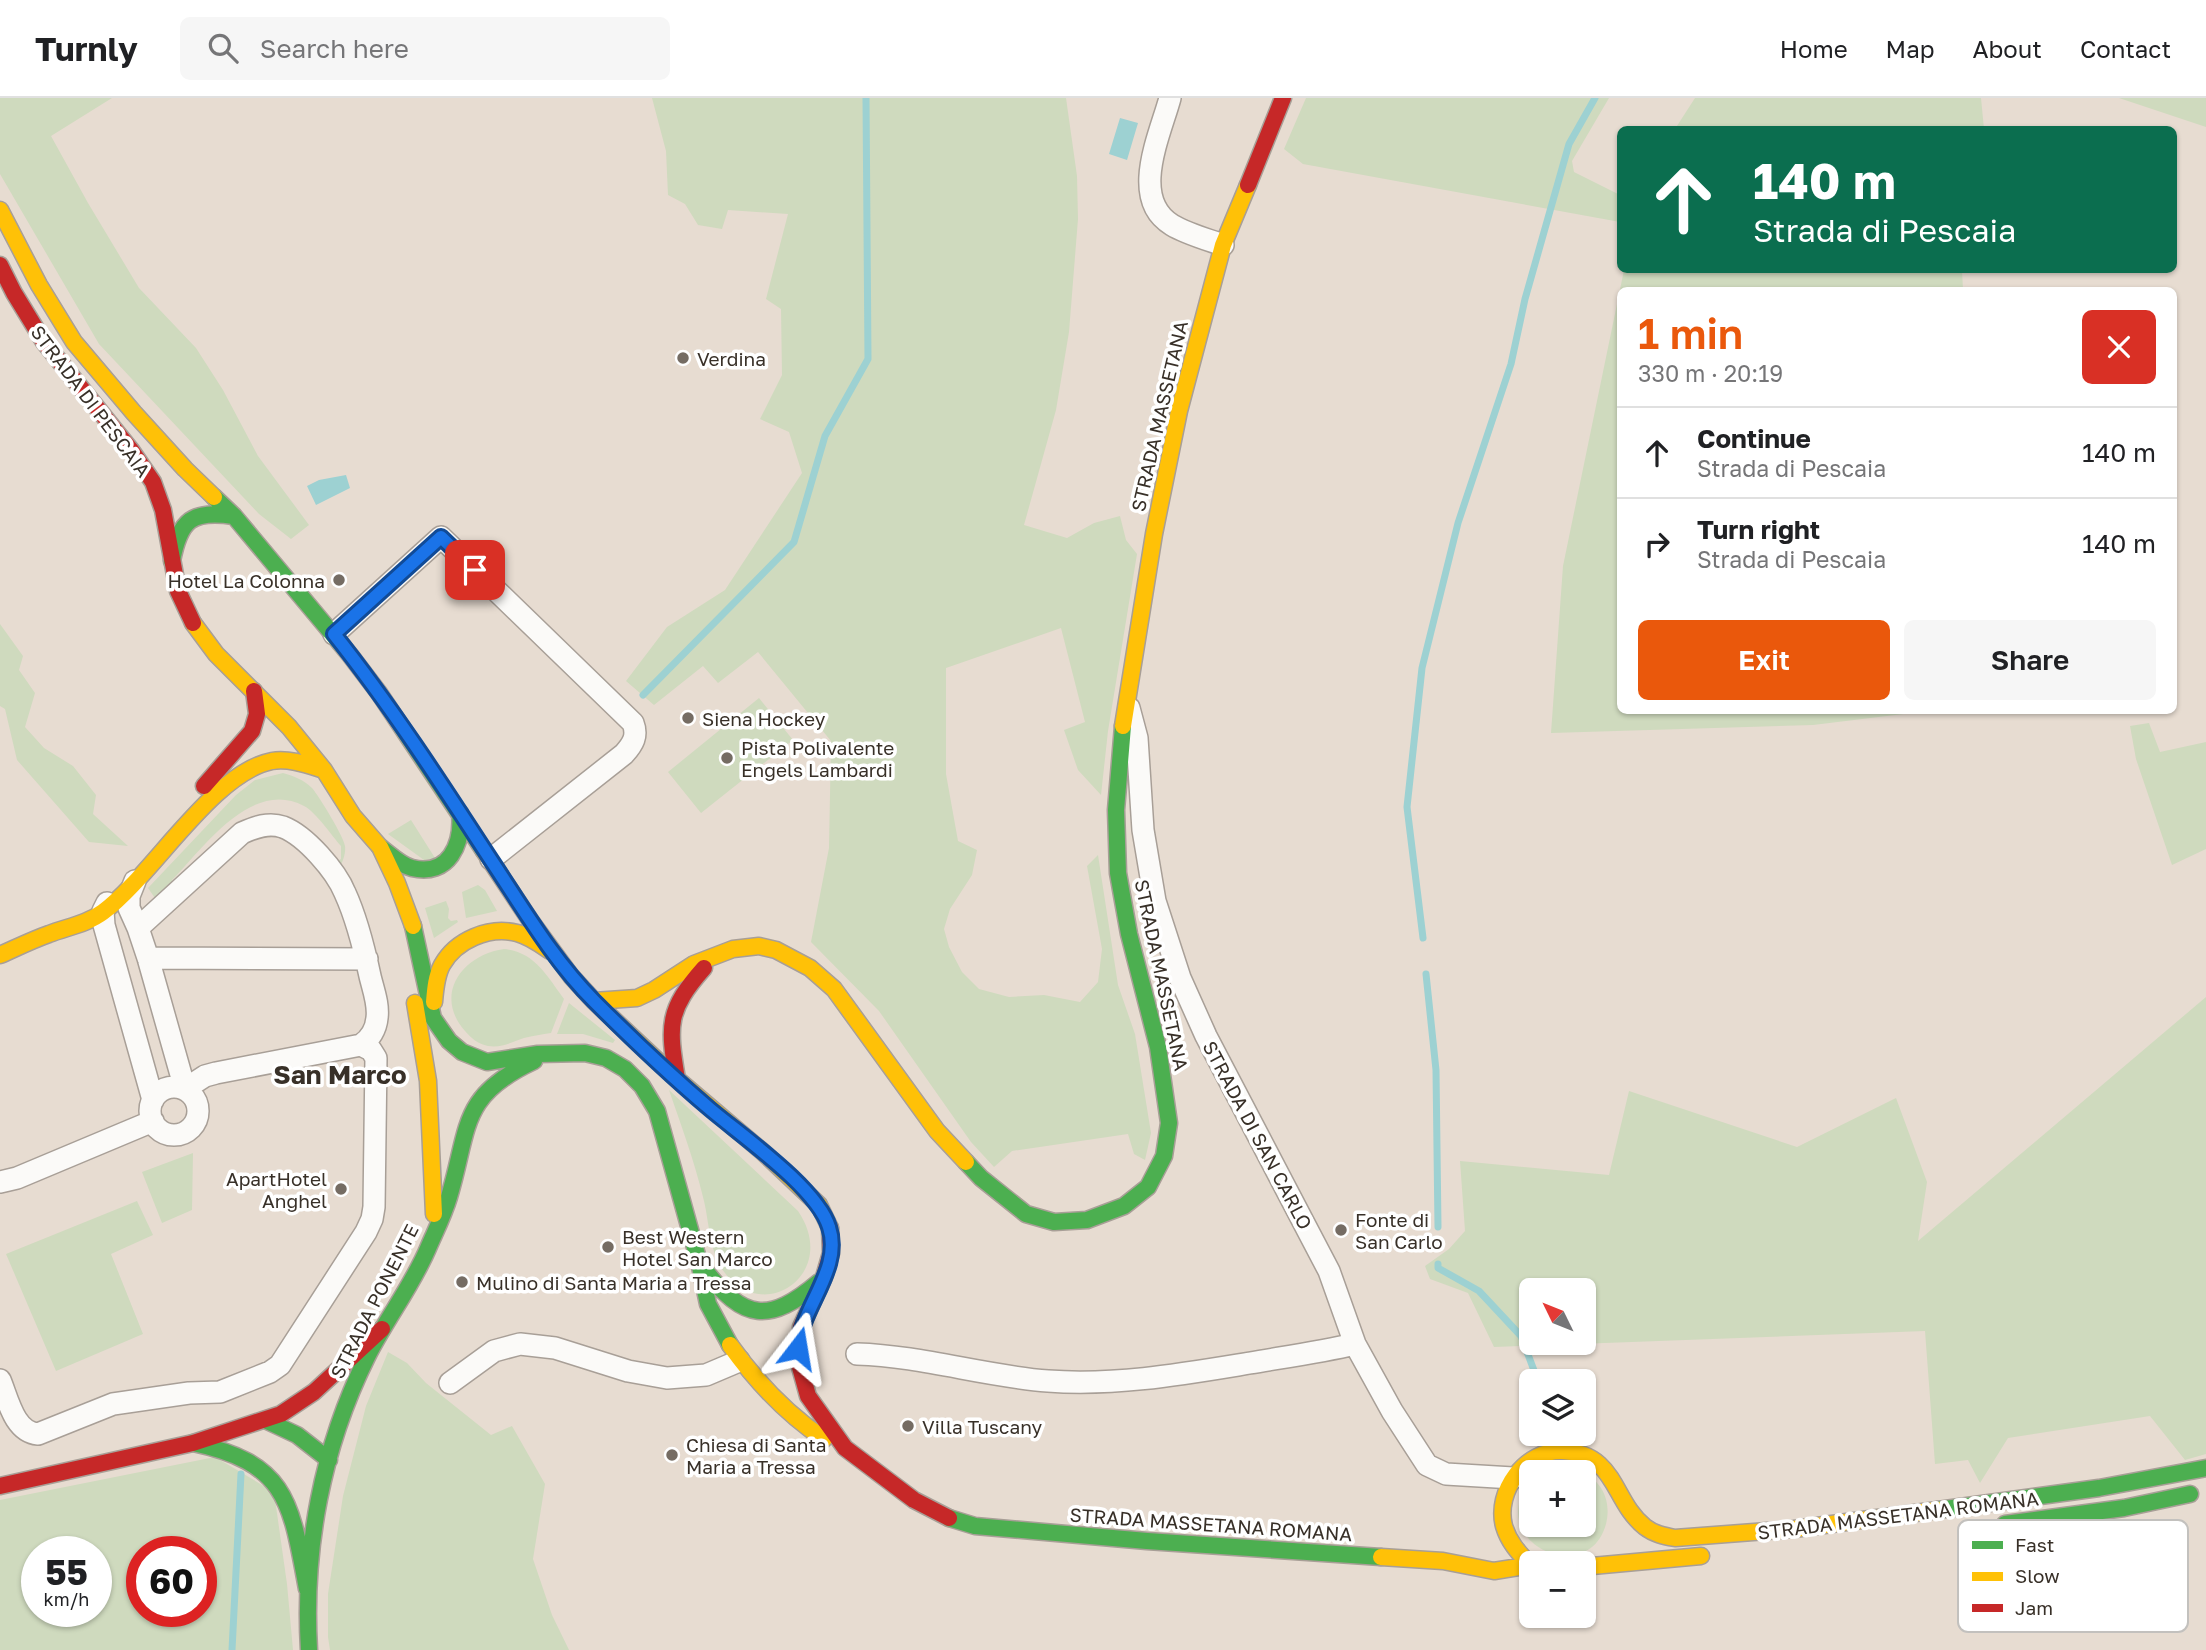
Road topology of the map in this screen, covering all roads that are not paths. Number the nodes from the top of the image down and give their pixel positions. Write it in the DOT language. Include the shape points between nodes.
graph roads {
  1 [pos="1170,98"];
  2 [pos="1283,98"];
  3 [pos="0,210"];
  4 [pos="1223,245"];
  5 [pos="0,264"];
  6 [pos="234,516"];
  7 [pos="172,564"];
  8 [pos="334,634"];
  9 [pos="254,691"];
  10 [pos="1128,701"];
  11 [pos="324,770"];
  12 [pos="192,800"];
  13 [pos="460,813"];
  14 [pos="353,816"];
  15 [pos="148,845"];
  16 [pos="380,847"];
  17 [pos="491,859"];
  18 [pos="136,879"];
  19 [pos="377,879"];
  20 [pos="92,906"];
  21 [pos="138,928"];
  22 [pos="554,953"];
  23 [pos="0,955"];
  24 [pos="714,957"];
  25 [pos="148,958"];
  26 [pos="404,958"];
  27 [pos="367,959"];
  28 [pos="594,1001"];
  29 [pos="433,1018"];
  30 [pos="361,1045"];
  31 [pos="549,1053"];
  32 [pos="677,1079"];
  33 [pos="428,1081"];
  34 [pos="185,1089"];
  35 [pos="153,1110"];
  36 [pos="6,1183"];
  37 [pos="435,1230"];
  38 [pos="699,1262"];
  39 [pos="824,1277"];
  40 [pos="382,1329"];
  41 [pos="1355,1344"];
  42 [pos="857,1354"];
  43 [pos="798,1360"];
  44 [pos="739,1361"];
  45 [pos="754,1378"];
  46 [pos="0,1380"];
  47 [pos="450,1383"];
  48 [pos="265,1420"];
  49 [pos="193,1443"];
  50 [pos="845,1448"];
  51 [pos="329,1460"];
  52 [pos="305,1465"];
  53 [pos="2206,1468"];
  54 [pos="1513,1478"];
  55 [pos="0,1486"];
  56 [pos="2206,1490"];
  57 [pos="1621,1495"];
  58 [pos="2036,1520"];
  59 [pos="1621,1525"];
  60 [pos="1614,1544"];
  61 [pos="1464,1551"];
  62 [pos="1519,1554"];
  63 [pos="1715,1555"];
  64 [pos="1443,1561"];
  65 [pos="1596,1562"];
  66 [pos="1596,1567"];
  67 [pos="1519,1568"];
  68 [pos="307,1589"];
  69 [pos="309,1650"];
  1 -- 4 [label="street" via="1150,174 1153,206 1170,224"];
  2 -- 4 [label="main road, STRADA MASSETANA"];
  3 -- 6 [label="main road, STRADA DI PESCAIA" via="74,342 177,460"];
  4 -- 10 [label="main road, STRADA MASSETANA" via="1166,469"];
  5 -- 7 [label="main road, STRADA DI PESCAIA" via="44,342 147,471 163,510"];
  6 -- 7 [label="main road" via="211,513 190,519 177,540"];
  6 -- 8 [label="main road, STRADA DI PESCAIA"];
  7 -- 9 [label="main road, STRADA DI PESCAIA" via="188,617 216,654"];
  8 -- 13 [label="main road, STRADA DI PESCAIA"];
  8 -- 17 [label="street" via="441,537 629,718 635,739 624,754"];
  9 -- 11 [label="main road, STRADA DI PESCAIA"];
  9 -- 12 [label="main road" via="257,714 252,731"];
  10 -- 24 [label="main road, STRADA MASSETANA" via="1116,792 1118,873 1158,1047 1169,1123 1160,1167 1132,1201 1077,1222 1044,1221 1027,1214 982,1178 937,1131 819,975 768,947 741,947"];
  10 -- 41 [label="street, STRADA DI SAN CARLO" via="1137,738 1143,830 1155,901 1180,978 1199,1023 1313,1238"];
  11 -- 14 [label="main road, STRADA DI PESCAIA"];
  11 -- 18 [label="main road" via="274,761 246,771"];
  12 -- 15 [label="main road"];
  12 -- 20 [label="street" via="187,812 108,900"];
  13 -- 16 [label="main road" via="461,838 452,855 432,869 412,868"];
  13 -- 17 [label="main road, STRADA DI PESCAIA"];
  14 -- 16 [label="main road, STRADA DI PESCAIA"];
  14 -- 19 [label="main road, STRADA DI PESCAIA"];
  16 -- 29 [label="main road, STRADA DI PESCAIA" via="416,933"];
  17 -- 22 [label="main road, STRADA DI PESCAIA"];
  18 -- 20 [label="main road"];
  18 -- 21 [label="street" via="128,901"];
  20 -- 23 [label="main road" via="53,932"];
  20 -- 35 [label="street" via="98,930 109,942"];
  21 -- 25 [label="street"];
  21 -- 27 [label="street" via="238,837 255,827 273,825 302,839 331,869 348,900"];
  22 -- 28 [label="main road, STRADA DI PESCAIA"];
  22 -- 29 [label="main road, STRADA DI PESCAIA" via="507,931 471,938 442,966 435,985"];
  24 -- 28 [label="main road, STRADA MASSETANA" via="637,998"];
  24 -- 32 [label="main road" via="673,1009 670,1032"];
  25 -- 27 [label="street"];
  25 -- 34 [label="street"];
  26 -- 33 [label="main road, STRADA DI PESCAIA"];
  27 -- 30 [label="street" via="377,1019"];
  28 -- 32 [label="main road"];
  29 -- 31 [label="main road, STRADA DI PESCAIA" via="456,1049 477,1060"];
  29 -- 33 [label="main road, STRADA DI PESCAIA"];
  30 -- 34 [label="street" via="216,1073"];
  30 -- 46 [label="street" via="376,1058 372,1219 280,1365 220,1392 113,1404 38,1434 20,1426"];
  31 -- 37 [label="main road, STRADA PONENTE" via="492,1086 477,1104"];
  31 -- 38 [label="main road" via="602,1056 626,1069 651,1097"];
  32 -- 39 [label="main road" via="819,1205 832,1241"];
  33 -- 37 [label="main road, STRADA DI PESCAIA"];
  34 -- 35 [label="street" via="163,1089"];
  34 -- 35 [label="street" via="198,1106 196,1121 186,1132 170,1134 157,1127"];
  35 -- 36 [label="street"];
  37 -- 40 [label="main road, STRADA PONENTE"];
  38 -- 39 [label="main road" via="725,1297 757,1311 790,1305"];
  38 -- 44 [label="main road" via="708,1306"];
  39 -- 43 [label="main road" via="801,1327"];
  40 -- 48 [label="main road" via="314,1392"];
  40 -- 51 [label="main road, STRADA PONENTE" via="354,1384"];
  41 -- 42 [label="street" via="1173,1375 1080,1382"];
  41 -- 54 [label="street, STRADA DI SAN CARLO" via="1427,1465 1446,1474"];
  43 -- 45 [label="main road" via="780,1372"];
  43 -- 50 [label="main road" via="808,1396"];
  44 -- 45 [label="main road"];
  44 -- 47 [label="street" via="706,1375 667,1378 545,1346 520,1344 494,1352"];
  45 -- 50 [label="main road" via="811,1431"];
  48 -- 49 [label="main road"];
  48 -- 51 [label="main road" via="297,1435"];
  49 -- 55 [label="main road"];
  49 -- 68 [label="main road" via="273,1470 293,1522"];
  50 -- 64 [label="main road, STRADA MASSETANA ROMANA" via="914,1500 975,1527"];
  51 -- 52 [label="main road"];
  51 -- 68 [label="main road, STRADA PONENTE" via="313,1532"];
  53 -- 57 [label="main road, STRADA MASSETANA ROMANA" via="1964,1507 1675,1538 1659,1535 1637,1520"];
  54 -- 57 [label="main road, STRADA MASSETANA ROMANA" via="1543,1455 1582,1454 1612,1477"];
  54 -- 62 [label="main road, STRADA MASSETANA ROMANA" via="1498,1525"];
  56 -- 58 [label="main road, STRADA MASSETANA ROMANA" via="2124,1508"];
  57 -- 59 [label="main road"];
  60 -- 65 [label="main road"];
  61 -- 64 [label="main road, STRADA MASSETANA ROMANA"];
  63 -- 66 [label="main road"];
  64 -- 67 [label="main road, STRADA MASSETANA ROMANA" via="1493,1571"];
  68 -- 69 [label="main road, STRADA PONENTE"];
}
